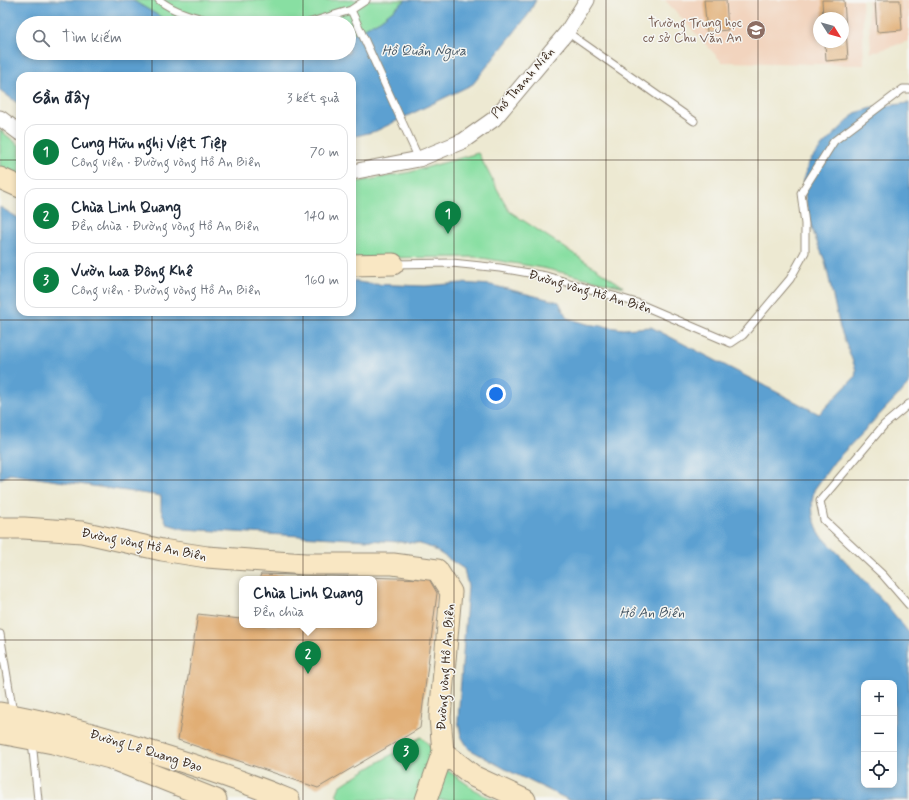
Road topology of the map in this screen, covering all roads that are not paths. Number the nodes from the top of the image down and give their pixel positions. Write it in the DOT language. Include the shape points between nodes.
graph roads {
  1 [pos="366,0"];
  2 [pos="587,0"];
  3 [pos="163,1"];
  4 [pos="351,10"];
  5 [pos="191,16"];
  6 [pos="331,16"];
  7 [pos="354,16"];
  8 [pos="356,21"];
  9 [pos="567,32"];
  10 [pos="909,89"];
  11 [pos="0,118"];
  12 [pos="694,120"];
  13 [pos="16,130"];
  14 [pos="419,159"];
  15 [pos="356,171"];
  16 [pos="0,178"];
  17 [pos="16,185"];
  18 [pos="393,264"];
  19 [pos="356,265"];
  20 [pos="909,404"];
  21 [pos="0,528"];
  22 [pos="909,605"];
  23 [pos="0,634"];
  24 [pos="7,714"];
  25 [pos="0,733"];
  26 [pos="32,739"];
  27 [pos="443,752"];
  28 [pos="183,792"];
  29 [pos="265,796"];
  30 [pos="38,800"];
  31 [pos="216,800"];
  32 [pos="289,800"];
  33 [pos="426,800"];
  34 [pos="525,800"];
  1 -- 4 [label="lane"];
  2 -- 9 [label="street, Phố Thanh Niên"];
  3 -- 5 [label="lane"];
  4 -- 6 [label="lane"];
  4 -- 7 [label="lane"];
  8 -- 14 [label="lane"];
  9 -- 12 [label="lane"];
  9 -- 14 [label="street, Phố Thanh Niên" via="494,119 464,141"];
  10 -- 18 [label="lane, Đường vòng Hồ An Biên" via="903,89 834,141 800,193 805,224 805,252 790,279 743,335 731,343 637,303 546,276 452,263"];
  11 -- 13 [label="street"];
  14 -- 15 [label="street, Phố Thanh Niên"];
  16 -- 17 [label="street"];
  18 -- 19 [label="street, Đường vòng Hồ An Biên"];
  20 -- 22 [label="lane" via="884,425 820,501 824,520 883,575"];
  21 -- 27 [label="street, Đường vòng Hồ An Biên" via="82,532 207,558 305,564 393,564 437,570 451,592 440,717"];
  23 -- 24 [label="lane"];
  24 -- 29 [label="street, Đường Lê Quang Đạo" via="35,718 189,763"];
  25 -- 26 [label="street, Đường Lê Quang Đạo"];
  26 -- 28 [label="street, Đường Lê Quang Đạo" via="110,758"];
  26 -- 30 [label="lane"];
  27 -- 33 [label="street, Đường vòng Hồ An Biên"];
  27 -- 34 [label="street" via="475,777"];
  28 -- 31 [label="street, Đường Lê Quang Đạo"];
  29 -- 32 [label="street, Đường Lê Quang Đạo"];
}
